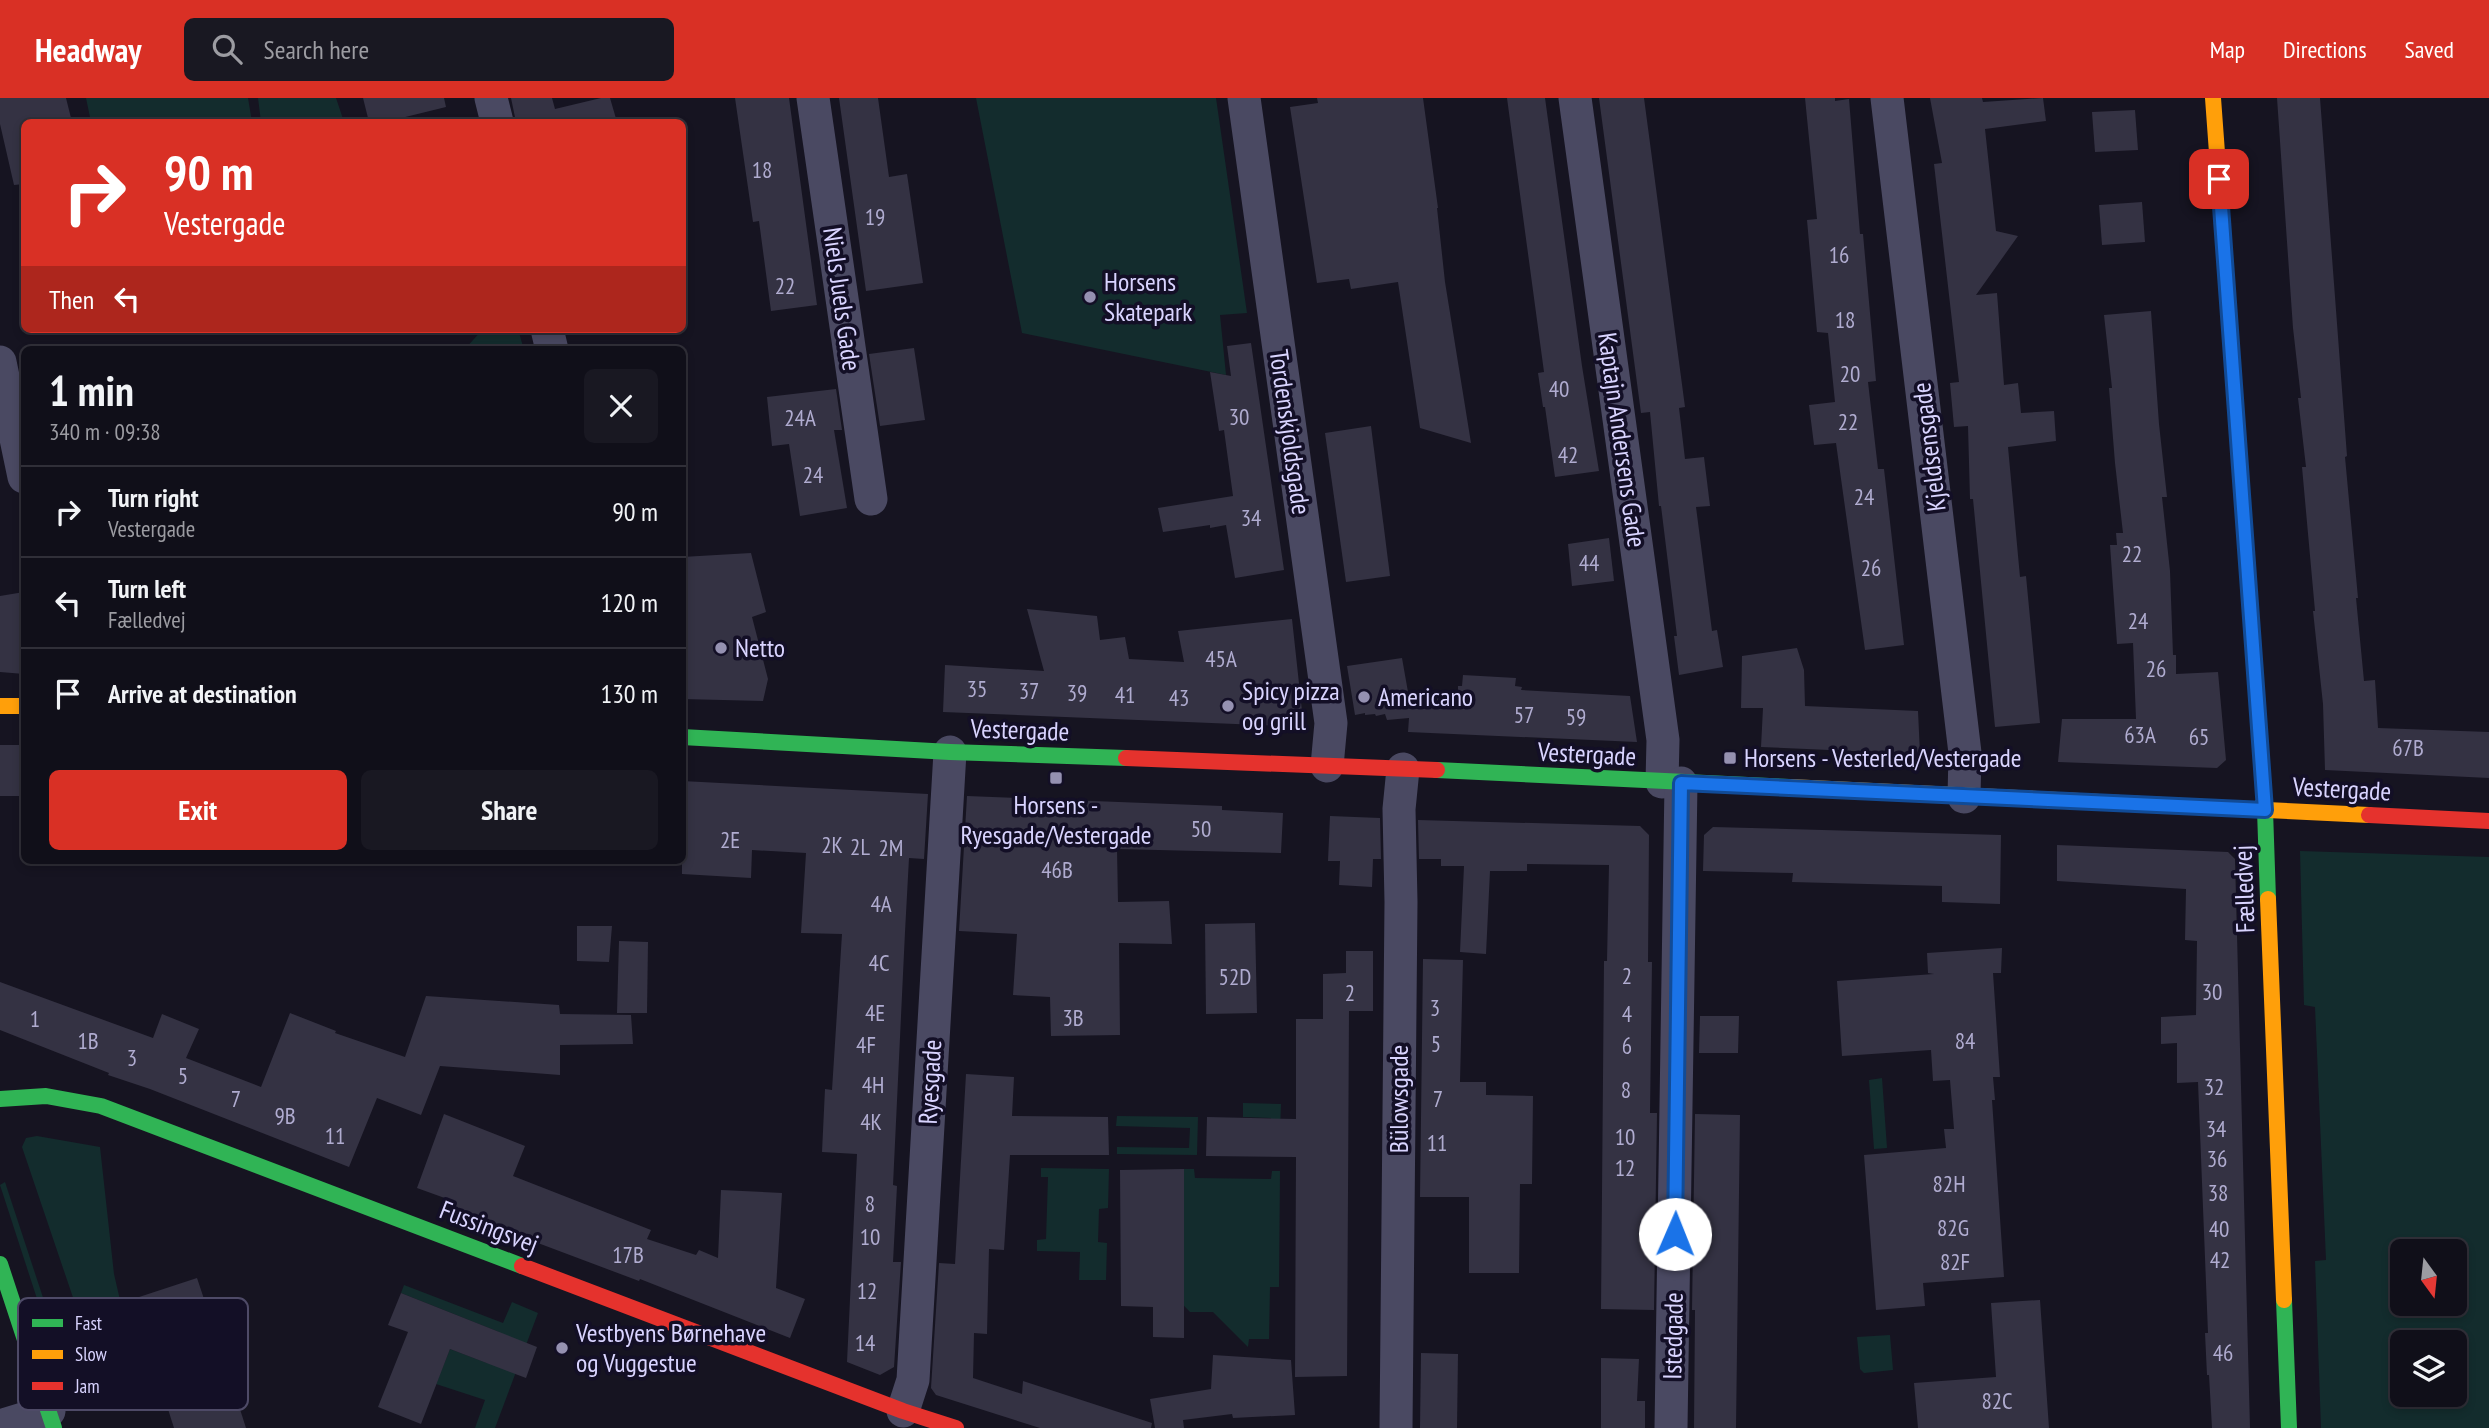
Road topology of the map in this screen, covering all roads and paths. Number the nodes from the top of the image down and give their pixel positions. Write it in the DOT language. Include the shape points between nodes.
graph roads {
  1 [pos="491,98"];
  2 [pos="813,98"];
  3 [pos="1244,98"];
  4 [pos="1575,98"];
  5 [pos="1888,98"];
  6 [pos="2213,98"];
  7 [pos="496,119"];
  8 [pos="0,362"];
  9 [pos="21,463"];
  10 [pos="871,499"];
  11 [pos="0,706"];
  12 [pos="21,706"];
  13 [pos="686,737"];
  14 [pos="950,752"];
  15 [pos="1328,766"];
  16 [pos="1403,769"];
  17 [pos="1672,782"];
  18 [pos="1965,797"];
  19 [pos="2265,810"];
  20 [pos="2489,821"];
  21 [pos="0,1099"];
  22 [pos="0,1264"];
  23 [pos="18,1319"];
  24 [pos="903,1411"];
  25 [pos="51,1420"];
  26 [pos="0,1426"];
  27 [pos="956,1428"];
  28 [pos="1396,1428"];
  29 [pos="1671,1428"];
  30 [pos="2289,1428"];
  1 -- 7 [label="street"];
  2 -- 10 [label="street, Niels Juels Gade"];
  3 -- 15 [label="street, Tordenskjoldsgade" via="1331,723"];
  4 -- 17 [label="street, Kaptajn Andersens Gade"];
  5 -- 18 [label="street, Kjeldsensgade" via="1965,753"];
  6 -- 19 [label="street, Fælledvej"];
  8 -- 9 [label="street"];
  11 -- 12 [label="street"];
  13 -- 14 [label="street, Vestergade"];
  14 -- 15 [label="street, Vestergade"];
  14 -- 24 [label="street, Ryesgade" via="912,1380"];
  15 -- 16 [label="street, Vestergade"];
  16 -- 17 [label="street, Vestergade"];
  16 -- 28 [label="street, Bülowsgade" via="1399,808"];
  17 -- 18 [label="street, Vestergade"];
  17 -- 29 [label="street, Istedgade"];
  18 -- 19 [label="street, Vestergade"];
  19 -- 20 [label="street, Vestergade"];
  19 -- 30 [label="street, Fælledvej"];
  21 -- 24 [label="street, Fussingsvej" via="46,1096 101,1106"];
  22 -- 23 [label="street"];
  24 -- 27 [label="street, Fussingsvej"];
  25 -- 26 [label="street"];
}
